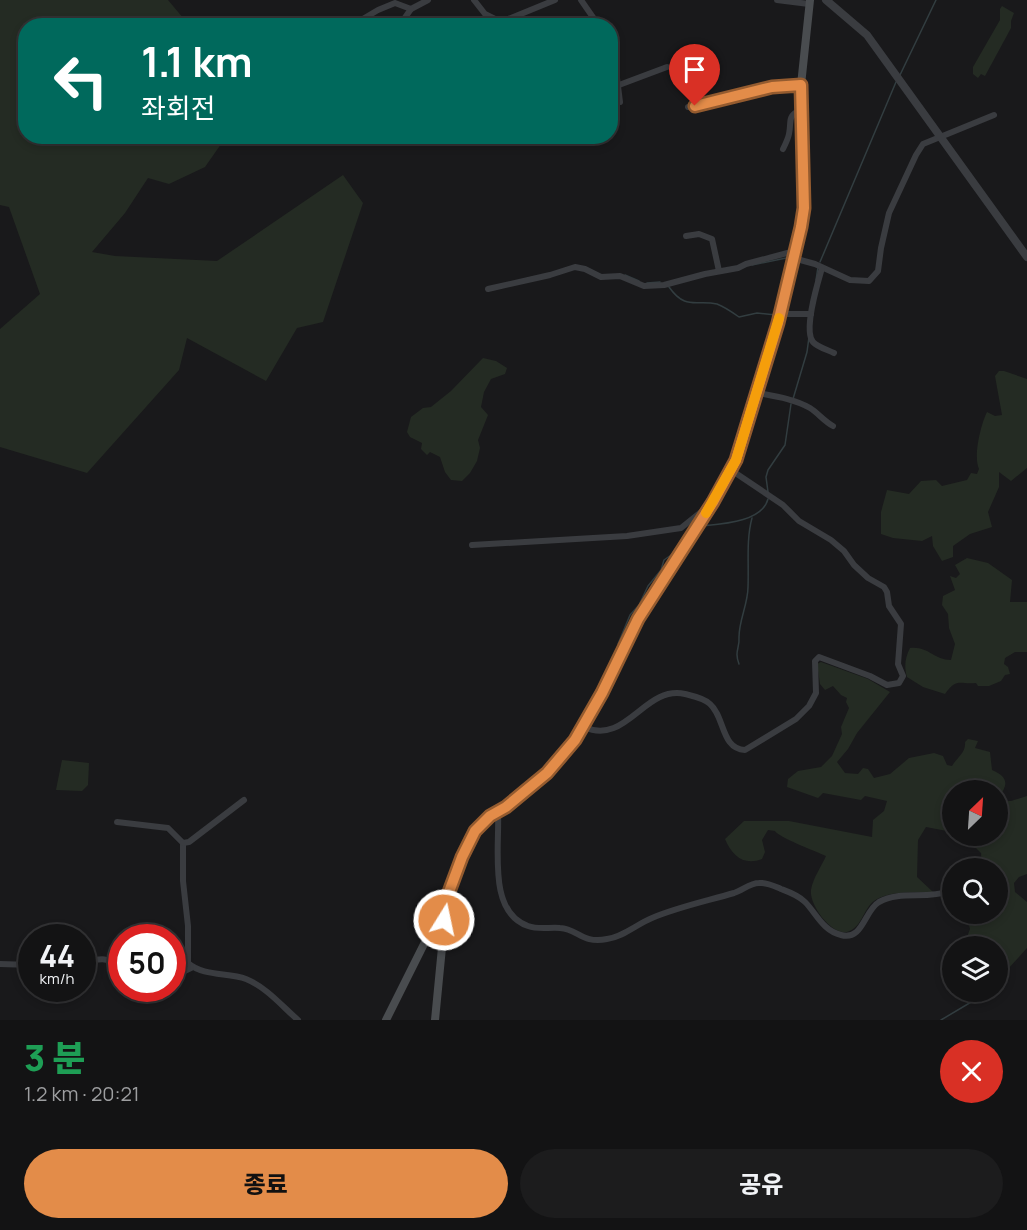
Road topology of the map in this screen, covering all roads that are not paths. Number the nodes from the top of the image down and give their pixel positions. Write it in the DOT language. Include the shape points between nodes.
graph roads {
  1 [pos="428,0"];
  2 [pos="474,0"];
  3 [pos="555,0"];
  4 [pos="581,0"];
  5 [pos="777,0"];
  6 [pos="826,0"];
  7 [pos="809,2"];
  8 [pos="411,9"];
  9 [pos="364,18"];
  10 [pos="405,18"];
  11 [pos="493,18"];
  12 [pos="511,18"];
  13 [pos="593,18"];
  14 [pos="667,67"];
  15 [pos="618,81"];
  16 [pos="619,85"];
  17 [pos="801,85"];
  18 [pos="620,102"];
  19 [pos="688,107"];
  20 [pos="802,109"];
  21 [pos="994,116"];
  22 [pos="940,136"];
  23 [pos="783,149"];
  24 [pos="686,236"];
  25 [pos="794,256"];
  26 [pos="1027,257"];
  27 [pos="819,266"];
  28 [pos="719,271"];
  29 [pos="488,289"];
  30 [pos="811,314"];
  31 [pos="780,315"];
  32 [pos="834,353"];
  33 [pos="758,393"];
  34 [pos="833,426"];
  35 [pos="731,470"];
  36 [pos="713,502"];
  37 [pos="472,545"];
  38 [pos="584,727"];
  39 [pos="244,800"];
  40 [pos="498,811"];
  41 [pos="117,822"];
  42 [pos="183,843"];
  43 [pos="942,893"];
  44 [pos="446,900"];
  45 [pos="0,964"];
  46 [pos="18,965"];
  47 [pos="194,968"];
  48 [pos="186,971"];
  49 [pos="298,1020"];
  50 [pos="386,1020"];
  51 [pos="435,1020"];
  1 -- 8 [label="street"];
  2 -- 11 [label="street"];
  3 -- 12 [label="street"];
  4 -- 13 [label="street"];
  5 -- 7 [label="street"];
  6 -- 22 [label="street" via="867,35"];
  7 -- 17 [label="main road"];
  8 -- 9 [label="street" via="395,3"];
  8 -- 10 [label="street"];
  14 -- 16 [label="street"];
  15 -- 16 [label="street"];
  16 -- 18 [label="street"];
  17 -- 19 [label="street" via="772,87"];
  17 -- 20 [label="main road"];
  20 -- 23 [label="street" via="790,118"];
  20 -- 25 [label="main road" via="804,208"];
  21 -- 22 [label="street"];
  22 -- 26 [label="street"];
  22 -- 27 [label="street" via="923,144 895,197 874,278 857,281"];
  24 -- 28 [label="street" via="699,234 712,239"];
  25 -- 27 [label="street"];
  25 -- 28 [label="street"];
  25 -- 31 [label="main road"];
  27 -- 30 [label="street"];
  28 -- 29 [label="street" via="644,286 620,276 601,277 575,267"];
  30 -- 31 [label="street"];
  30 -- 32 [label="street" via="811,339"];
  31 -- 33 [label="main road"];
  33 -- 34 [label="street" via="811,408"];
  33 -- 35 [label="main road"];
  35 -- 36 [label="main road"];
  35 -- 38 [label="street" via="831,540 868,578 884,587 889,606 901,624 898,664 902,680 887,685 819,657 815,661 816,693 808,706 745,750 737,749 729,741 713,706 683,693 654,700 607,731"];
  36 -- 37 [label="street" via="681,528 627,536"];
  36 -- 38 [label="main road" via="638,619"];
  38 -- 40 [label="main road" via="547,773"];
  39 -- 42 [label="street"];
  40 -- 43 [label="street" via="500,886 509,914 530,927 565,929 586,939 619,936 653,917 761,882 797,896 826,928 848,936 861,927 873,906 880,902 892,897"];
  40 -- 44 [label="main road" via="467,845"];
  41 -- 42 [label="street" via="168,828"];
  42 -- 47 [label="street" via="187,956"];
  44 -- 50 [label="main road"];
  44 -- 51 [label="main road"];
  45 -- 46 [label="street"];
  47 -- 48 [label="street"];
  47 -- 49 [label="street" via="248,980"];
}
